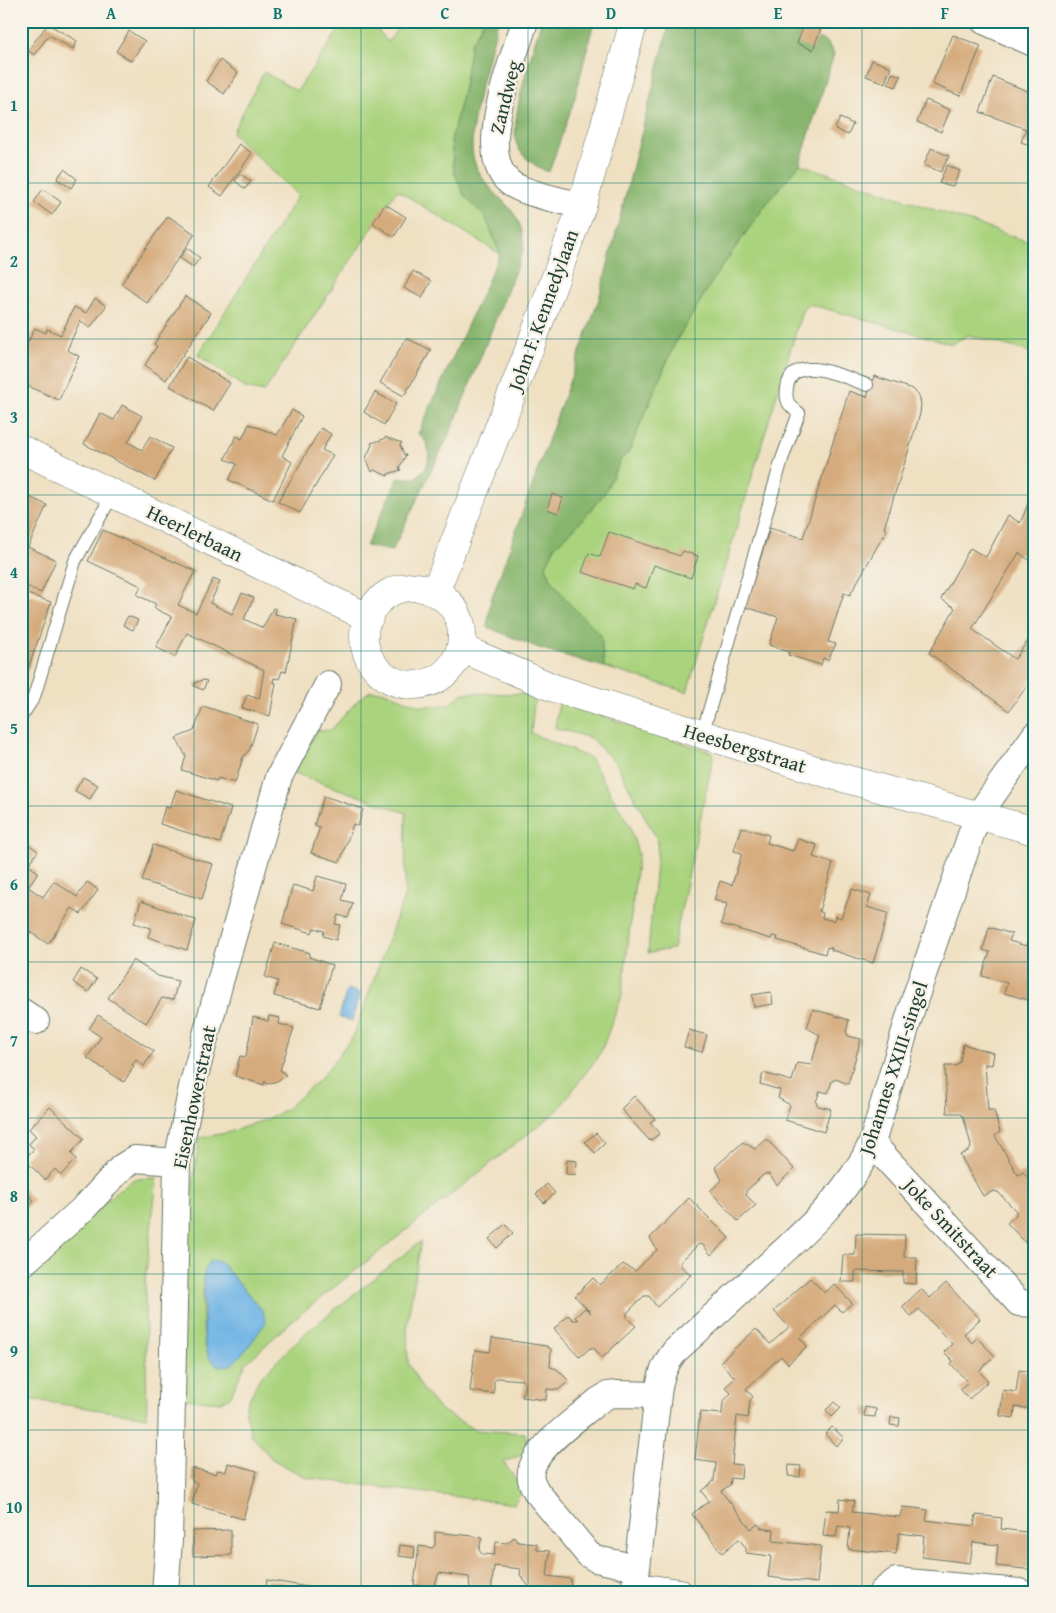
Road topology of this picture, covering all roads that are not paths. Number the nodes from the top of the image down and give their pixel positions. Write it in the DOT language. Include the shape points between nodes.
graph roads {
  1 [pos="526,21"];
  2 [pos="634,21"];
  3 [pos="984,21"];
  4 [pos="1035,44"];
  5 [pos="582,206"];
  6 [pos="867,385"];
  7 [pos="21,449"];
  8 [pos="113,494"];
  9 [pos="435,593"];
  10 [pos="369,618"];
  11 [pos="461,648"];
  12 [pos="328,684"];
  13 [pos="21,716"];
  14 [pos="702,735"];
  15 [pos="1035,736"];
  16 [pos="977,817"];
  17 [pos="1035,831"];
  18 [pos="872,1143"];
  19 [pos="177,1162"];
  20 [pos="21,1265"];
  21 [pos="1035,1304"];
  22 [pos="658,1395"];
  23 [pos="635,1582"];
  24 [pos="166,1592"];
  25 [pos="679,1592"];
  26 [pos="882,1592"];
  27 [pos="1020,1592"];
  1 -- 5 [label="street, Zandweg" via="495,122 494,149 499,169 513,186"];
  2 -- 5 [label="street, John F. Kennedylaan"];
  3 -- 4 [label="street"];
  5 -- 9 [label="street, John F. Kennedylaan"];
  6 -- 14 [label="lane" via="808,368 795,372 787,384 786,399 799,413 779,469"];
  7 -- 8 [label="street, Heerlerbaan"];
  8 -- 10 [label="street, Heerlerbaan"];
  8 -- 13 [label="lane" via="75,561 34,698"];
  9 -- 10 [label="street" via="416,588 395,591 375,607"];
  9 -- 11 [label="street" via="444,598 457,615 462,635"];
  10 -- 11 [label="street" via="365,632 371,661 393,681 408,685 437,679 449,670"];
  11 -- 14 [label="street, Heesbergstraat" via="554,688"];
  12 -- 19 [label="street, Eisenhowerstraat" via="278,777 192,1087"];
  14 -- 16 [label="street, Heesbergstraat"];
  15 -- 16 [label="street, Johannes XXIII-singel"];
  16 -- 17 [label="street, Heesbergstraat"];
  16 -- 18 [label="street, Johannes XXIII-singel" via="913,1004"];
  18 -- 21 [label="street, Joke Smitstraat" via="1019,1302"];
  18 -- 22 [label="street, Johannes XXIII-singel" via="851,1180 828,1208 675,1351 661,1375"];
  19 -- 20 [label="street" via="135,1159 122,1167 86,1206"];
  19 -- 24 [label="street, Eisenhowerstraat"];
  22 -- 23 [label="street, Johannes XXIII-singel"];
  22 -- 23 [label="street" via="608,1395 541,1451 531,1470 536,1491 588,1554"];
  23 -- 25 [label="street"];
  26 -- 27 [label="street" via="896,1581"];
}
